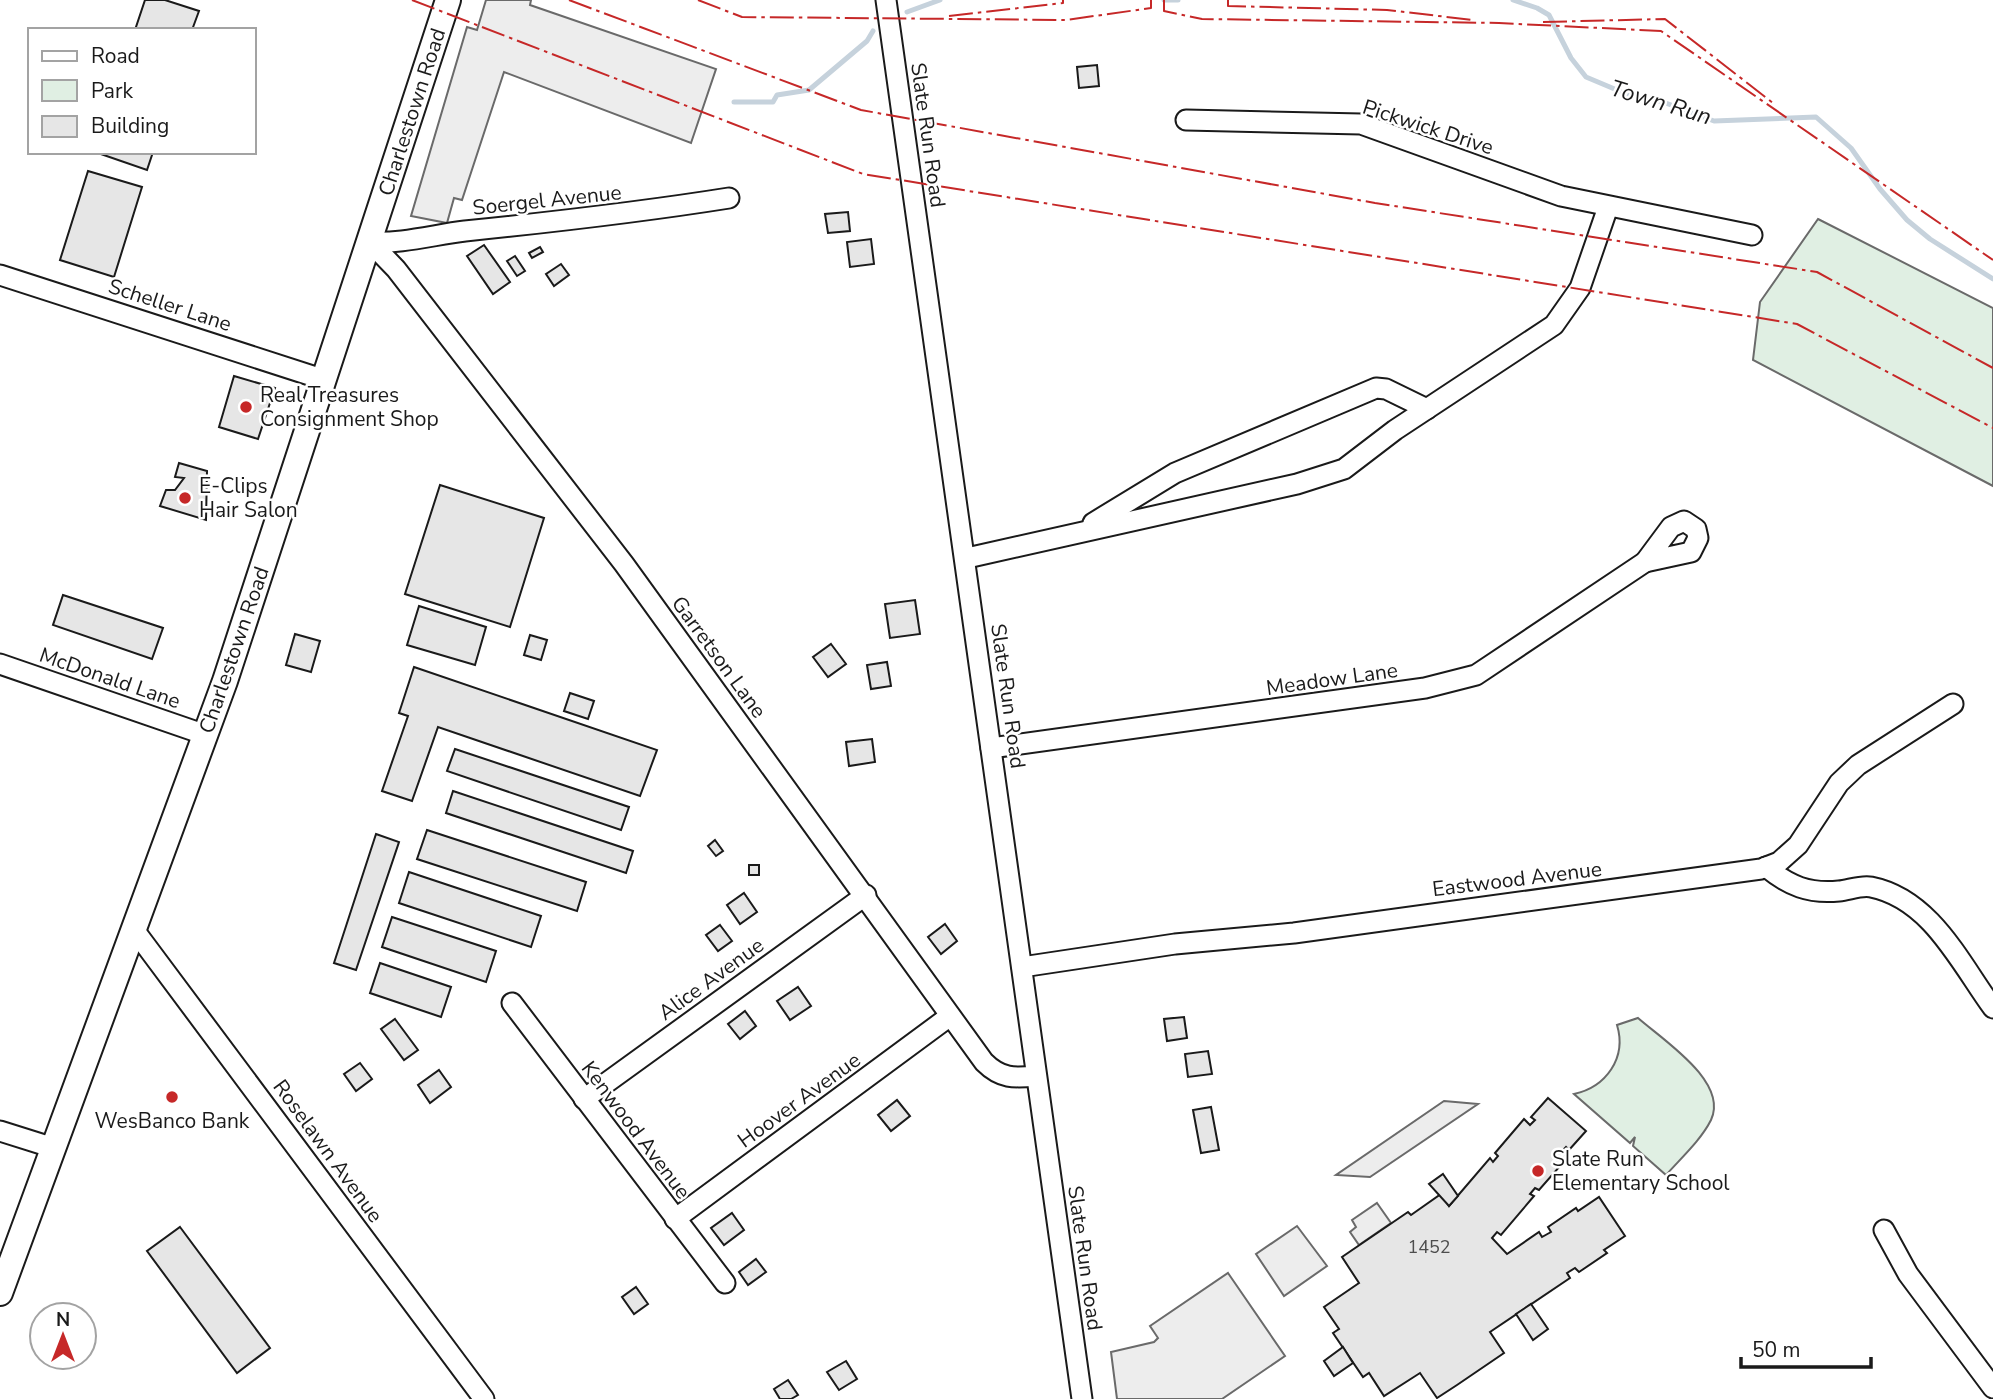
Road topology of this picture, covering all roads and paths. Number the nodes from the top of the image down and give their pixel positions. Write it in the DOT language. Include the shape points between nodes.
graph roads {
  1 [pos="449,0"];
  2 [pos="886,0"];
  3 [pos="1186,120"];
  4 [pos="729,198"];
  5 [pos="1608,207"];
  6 [pos="1752,235"];
  7 [pos="370,242"];
  8 [pos="0,275"];
  9 [pos="325,380"];
  10 [pos="1427,409"];
  11 [pos="1078,532"];
  12 [pos="967,558"];
  13 [pos="1644,562"];
  14 [pos="0,664"];
  15 [pos="1953,704"];
  16 [pos="206,735"];
  17 [pos="992,748"];
  18 [pos="1766,867"];
  19 [pos="866,895"];
  20 [pos="135,931"];
  21 [pos="1022,967"];
  22 [pos="512,1003"];
  23 [pos="1993,1008"];
  24 [pos="950,1016"];
  25 [pos="1036,1076"];
  26 [pos="584,1099"];
  27 [pos="0,1131"];
  28 [pos="54,1148"];
  29 [pos="675,1220"];
  30 [pos="1884,1230"];
  31 [pos="725,1283"];
  32 [pos="0,1293"];
  33 [pos="1993,1388"];
  34 [pos="484,1399"];
  35 [pos="1082,1399"];
  1 -- 7 [label="main road, Charlestown Road"];
  2 -- 12 [label="street, Slate Run Road"];
  3 -- 5 [label="street, Pickwick Drive" via="1361,124 1527,185"];
  4 -- 7 [label="street, Soergel Avenue" via="638,213"];
  5 -- 6 [label="street, Pickwick Drive"];
  5 -- 10 [label="street" via="1580,288 1554,325"];
  7 -- 9 [label="main road, Charlestown Road"];
  7 -- 19 [label="street, Garretson Lane" via="396,269 624,564"];
  8 -- 9 [label="street, Scheller Lane"];
  9 -- 16 [label="main road, Charlestown Road"];
  10 -- 11 [label="street" via="1344,469 1297,484"];
  10 -- 11 [label="street" via="1376,388 1175,474"];
  11 -- 12 [label="street"];
  12 -- 17 [label="street, Slate Run Road"];
  13 -- 17 [label="street, Meadow Lane" via="1476,675 1425,688"];
  14 -- 16 [label="street, McDonald Lane"];
  15 -- 18 [label="street, Eastwood Avenue" via="1858,765 1839,783 1798,845"];
  16 -- 20 [label="main road, Charlestown Road"];
  17 -- 21 [label="street, Slate Run Road"];
  18 -- 21 [label="street, Eastwood Avenue" via="1703,879"];
  18 -- 23 [label="street" via="1800,889 1839,891 1868,886 1919,910 1940,931"];
  19 -- 24 [label="street, Garretson Lane"];
  19 -- 26 [label="street, Alice Avenue"];
  20 -- 28 [label="main road, Charlestown Road"];
  20 -- 34 [label="street, Roselawn Avenue"];
  21 -- 25 [label="street, Slate Run Road"];
  22 -- 26 [label="street, Kenwood Avenue"];
  24 -- 25 [label="street, Garretson Lane" via="997,1075"];
  24 -- 29 [label="street, Hoover Avenue"];
  25 -- 35 [label="street, Slate Run Road"];
  26 -- 29 [label="street, Kenwood Avenue"];
  27 -- 28 [label="street"];
  28 -- 32 [label="main road, Charlestown Road"];
  29 -- 31 [label="street, Kenwood Avenue"];
  30 -- 33 [label="street" via="1908,1275"];
}
